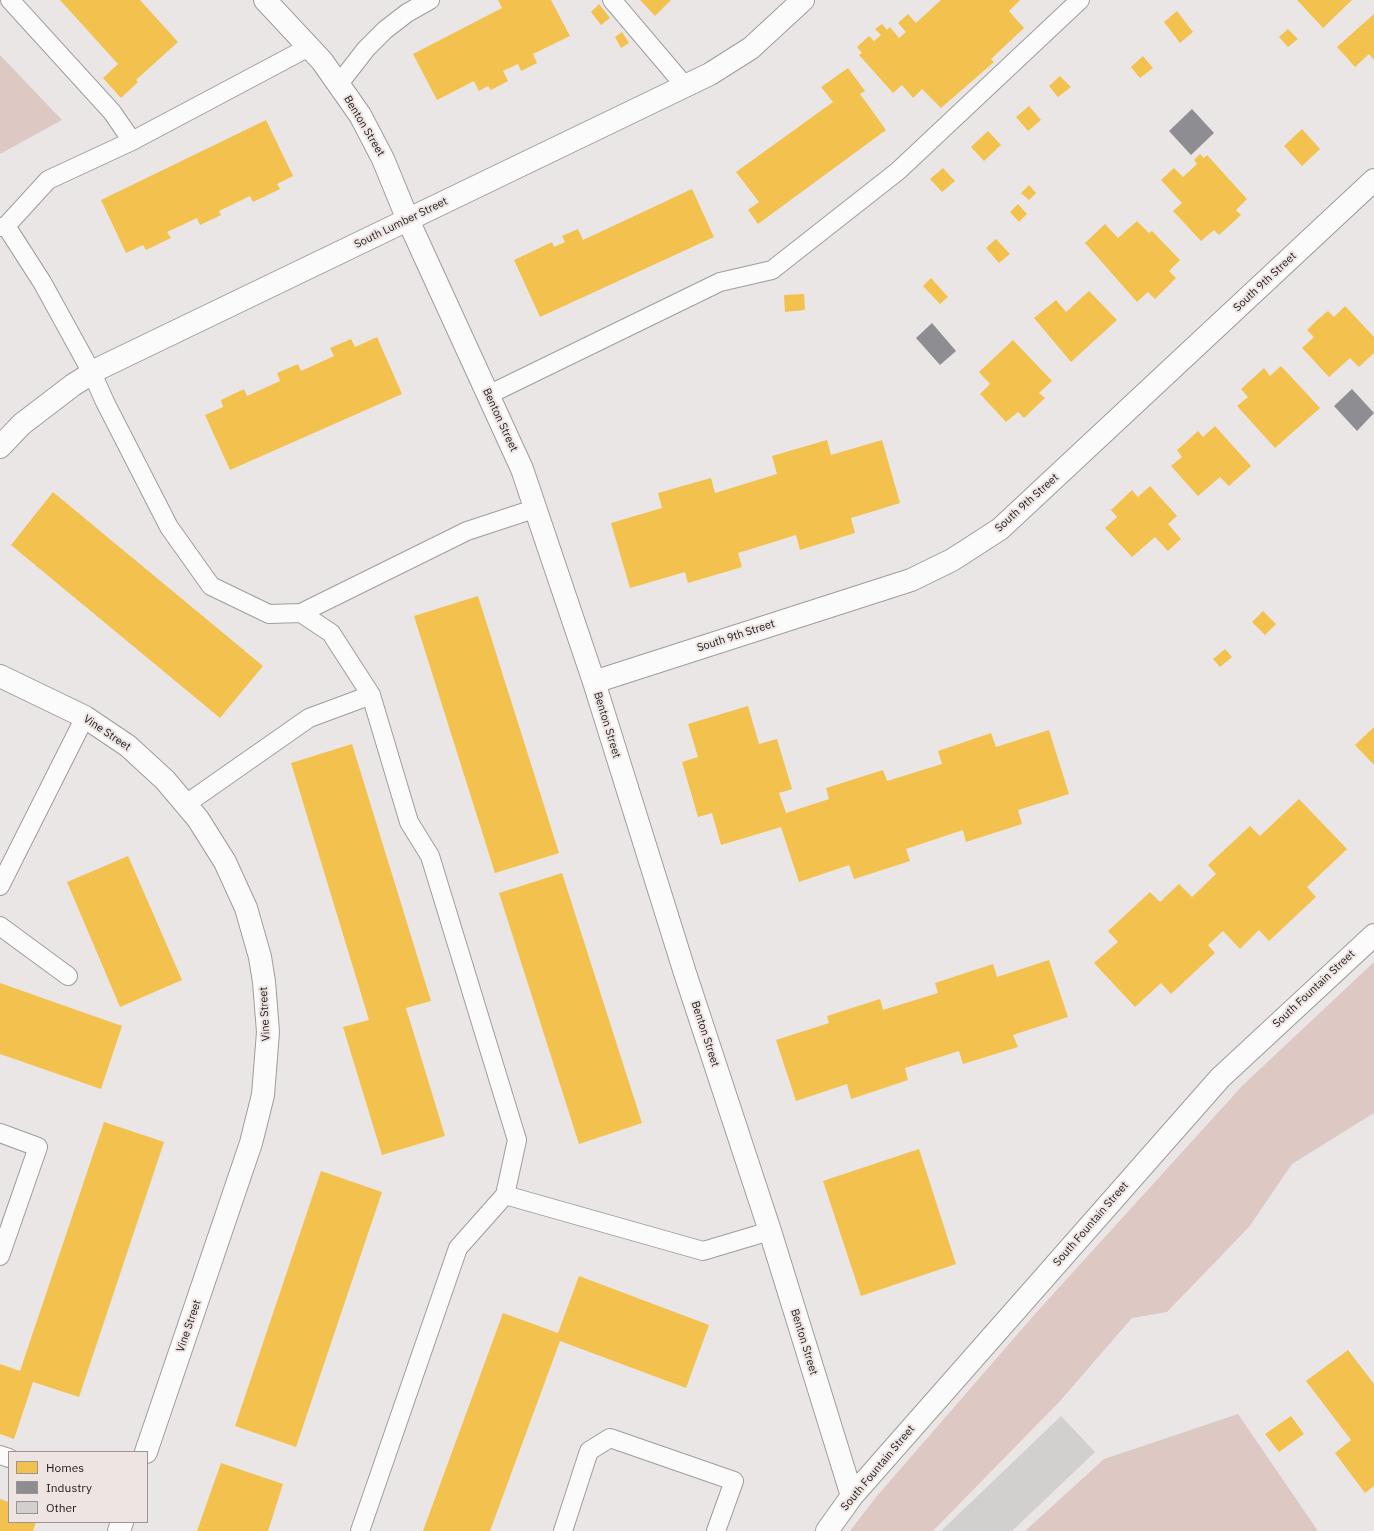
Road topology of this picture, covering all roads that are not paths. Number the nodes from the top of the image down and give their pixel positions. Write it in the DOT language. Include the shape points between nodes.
graph roads {
  1 [pos="10,0"];
  2 [pos="265,0"];
  3 [pos="430,0"];
  4 [pos="612,0"];
  5 [pos="803,0"];
  6 [pos="1080,0"];
  7 [pos="309,47"];
  8 [pos="338,84"];
  9 [pos="685,86"];
  10 [pos="132,141"];
  11 [pos="1374,180"];
  12 [pos="408,220"];
  13 [pos="3,226"];
  14 [pos="92,373"];
  15 [pos="488,395"];
  16 [pos="0,447"];
  17 [pos="537,508"];
  18 [pos="301,613"];
  19 [pos="0,676"];
  20 [pos="594,682"];
  21 [pos="370,695"];
  22 [pos="85,717"];
  23 [pos="186,804"];
  24 [pos="0,886"];
  25 [pos="0,926"];
  26 [pos="1374,934"];
  27 [pos="68,976"];
  28 [pos="0,1133"];
  29 [pos="505,1195"];
  30 [pos="770,1231"];
  31 [pos="0,1256"];
  32 [pos="146,1451"];
  33 [pos="852,1496"];
  34 [pos="360,1531"];
  35 [pos="563,1531"];
  36 [pos="716,1531"];
  37 [pos="827,1531"];
  1 -- 10 [label="lane" via="112,112"];
  2 -- 7 [label="street, Benton Street"];
  3 -- 8 [label="lane" via="385,30"];
  4 -- 9 [label="lane"];
  5 -- 9 [label="street, South Lumber Street" via="751,48 710,74"];
  6 -- 15 [label="lane" via="898,171 772,270 720,282"];
  7 -- 8 [label="street, Benton Street"];
  7 -- 10 [label="lane"];
  8 -- 12 [label="street, Benton Street" via="360,115 383,159"];
  9 -- 12 [label="street, South Lumber Street"];
  10 -- 13 [label="lane" via="48,180"];
  11 -- 20 [label="street, South 9th Street" via="1000,529 952,560 911,580"];
  12 -- 14 [label="street, South Lumber Street"];
  12 -- 15 [label="street, Benton Street"];
  13 -- 14 [label="lane" via="42,282"];
  14 -- 16 [label="street, South Lumber Street" via="22,424"];
  14 -- 18 [label="lane" via="169,527 211,586 269,614"];
  15 -- 17 [label="street, Benton Street"];
  17 -- 18 [label="lane" via="467,531"];
  17 -- 20 [label="street, Benton Street"];
  18 -- 21 [label="lane" via="331,633"];
  19 -- 22 [label="street, Vine Street"];
  20 -- 30 [label="street, Benton Street" via="685,973"];
  21 -- 23 [label="lane" via="309,718"];
  21 -- 29 [label="lane" via="409,822 430,856 517,1140"];
  22 -- 23 [label="street, Vine Street" via="128,746 166,780"];
  22 -- 24 [label="lane"];
  23 -- 32 [label="street, Vine Street" via="225,862 246,908 260,957 268,1032 263,1095 251,1143"];
  25 -- 27 [label="lane"];
  26 -- 33 [label="street, South Fountain Street" via="1220,1078"];
  28 -- 31 [label="lane" via="38,1147"];
  29 -- 30 [label="lane" via="703,1251"];
  29 -- 34 [label="lane" via="458,1248"];
  30 -- 33 [label="street, Benton Street"];
  33 -- 37 [label="street, South Fountain Street"];
  35 -- 36 [label="lane" via="589,1451 610,1438 734,1481"];
}
